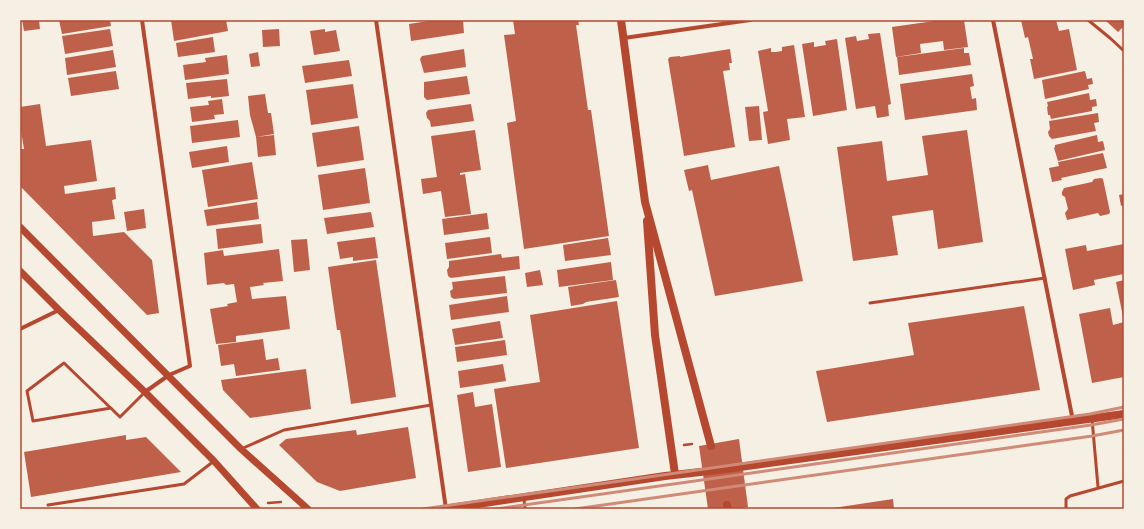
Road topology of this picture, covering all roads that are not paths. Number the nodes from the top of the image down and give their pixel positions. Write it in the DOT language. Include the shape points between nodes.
graph roads {
  1 [pos="142,20"];
  2 [pos="376,20"];
  3 [pos="621,20"];
  4 [pos="750,20"];
  5 [pos="993,20"];
  6 [pos="1088,20"];
  7 [pos="623,38"];
  8 [pos="1124,52"];
  9 [pos="645,202"];
  10 [pos="20,227"];
  11 [pos="20,271"];
  12 [pos="1045,278"];
  13 [pos="870,303"];
  14 [pos="59,310"];
  15 [pos="20,328"];
  16 [pos="169,375"];
  17 [pos="146,392"];
  18 [pos="432,405"];
  19 [pos="111,408"];
  20 [pos="1124,414"];
  21 [pos="1092,418"];
  22 [pos="1074,421"];
  23 [pos="711,446"];
  24 [pos="242,449"];
  25 [pos="214,461"];
  26 [pos="675,474"];
  27 [pos="1124,481"];
  28 [pos="1098,487"];
  29 [pos="524,497"];
  30 [pos="48,505"];
  31 [pos="257,509"];
  32 [pos="308,509"];
  33 [pos="445,509"];
  34 [pos="525,509"];
  35 [pos="1066,509"];
  1 -- 16 [label="street" via="190,366"];
  2 -- 18 [label="street"];
  3 -- 7 [label="main road"];
  4 -- 7 [label="street"];
  5 -- 12 [label="street"];
  6 -- 8 [label="lane"];
  7 -- 9 [label="main road"];
  9 -- 23 [label="main road"];
  9 -- 26 [label="main road" via="655,335"];
  10 -- 16 [label="street"];
  11 -- 14 [label="street"];
  12 -- 13 [label="lane"];
  12 -- 22 [label="street"];
  14 -- 15 [label="street"];
  14 -- 17 [label="street"];
  16 -- 17 [label="street"];
  16 -- 24 [label="street"];
  17 -- 19 [label="lane" via="120,417"];
  17 -- 25 [label="street"];
  18 -- 24 [label="lane" via="284,430"];
  18 -- 33 [label="street"];
  19 -- 19 [label="lane" via="64,363 27,391 32,421"];
  20 -- 21 [label="main road"];
  21 -- 22 [label="main road"];
  21 -- 28 [label="lane"];
  22 -- 26 [label="main road" via="731,469"];
  24 -- 32 [label="street"];
  25 -- 30 [label="lane" via="184,484"];
  25 -- 31 [label="street"];
  26 -- 29 [label="main road"];
  27 -- 28 [label="lane"];
  28 -- 35 [label="lane" via="1070,496 1066,499"];
  29 -- 33 [label="main road"];
  29 -- 34 [label="lane"];
}
